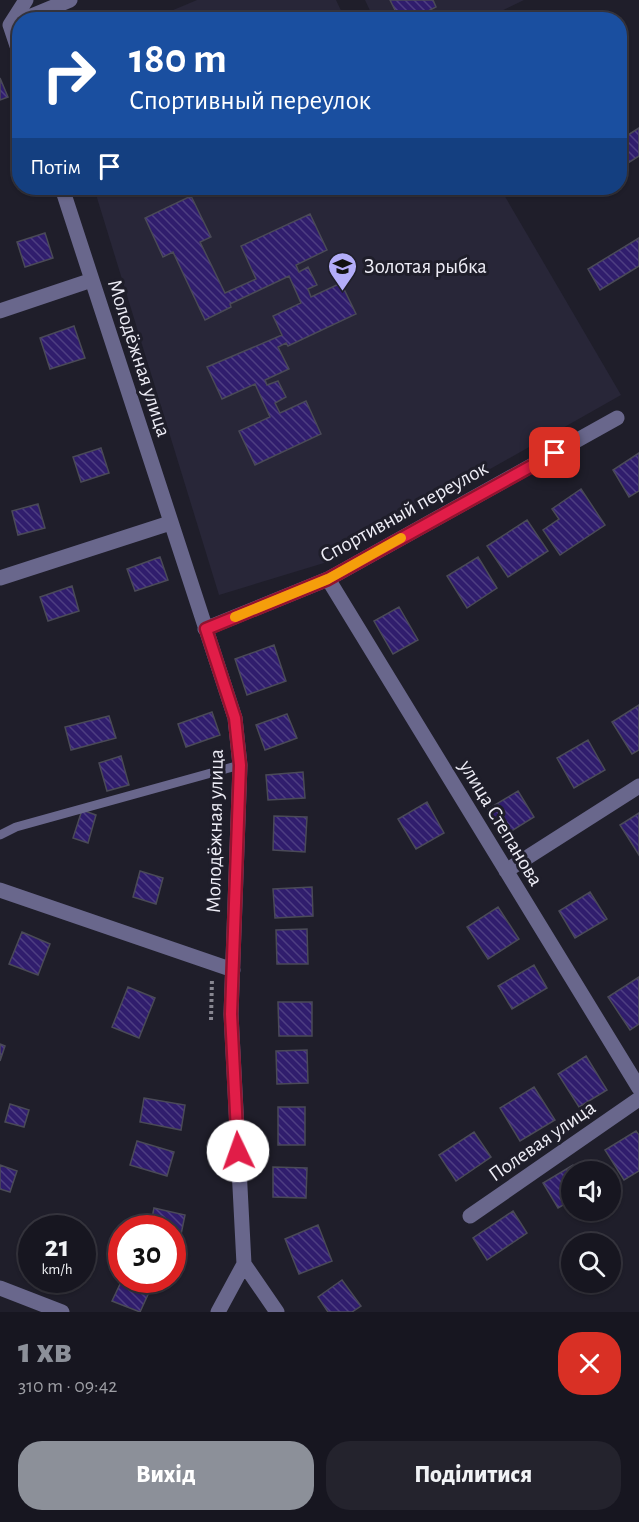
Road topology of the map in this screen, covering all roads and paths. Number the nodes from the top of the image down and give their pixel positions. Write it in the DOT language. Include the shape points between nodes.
graph roads {
  1 [pos="70,0"];
  2 [pos="40,12"];
  3 [pos="64,195"];
  4 [pos="92,280"];
  5 [pos="0,311"];
  6 [pos="617,418"];
  7 [pos="170,523"];
  8 [pos="0,578"];
  9 [pos="328,579"];
  10 [pos="206,629"];
  11 [pos="240,765"];
  12 [pos="639,786"];
  13 [pos="0,836"];
  14 [pos="506,871"];
  15 [pos="0,890"];
  16 [pos="212,963"];
  17 [pos="233,970"];
  18 [pos="211,1020"];
  19 [pos="639,1088"];
  20 [pos="639,1099"];
  21 [pos="470,1216"];
  22 [pos="244,1264"];
  23 [pos="0,1288"];
  24 [pos="62,1312"];
  25 [pos="218,1312"];
  26 [pos="277,1312"];
  1 -- 2 [label="street"];
  3 -- 4 [label="street, Молодёжная улица"];
  4 -- 5 [label="street"];
  4 -- 7 [label="street, Молодёжная улица"];
  6 -- 9 [label="street, Спортивный переулок"];
  7 -- 8 [label="street"];
  7 -- 10 [label="street, Молодёжная улица"];
  9 -- 10 [label="street, Спортивный переулок"];
  9 -- 14 [label="street, улица Степанова"];
  10 -- 11 [label="street, Молодёжная улица" via="235,718"];
  11 -- 13 [label="lane" via="16,827"];
  11 -- 17 [label="street, Молодёжная улица"];
  12 -- 14 [label="street"];
  14 -- 19 [label="street, улица Степанова"];
  15 -- 16 [label="street"];
  16 -- 17 [label="street"];
  16 -- 18 [label="path"];
  17 -- 22 [label="street, Молодёжная улица" via="231,1014"];
  20 -- 21 [label="street, Полевая улица"];
  22 -- 25 [label="street"];
  22 -- 26 [label="street"];
  23 -- 24 [label="street"];
}
